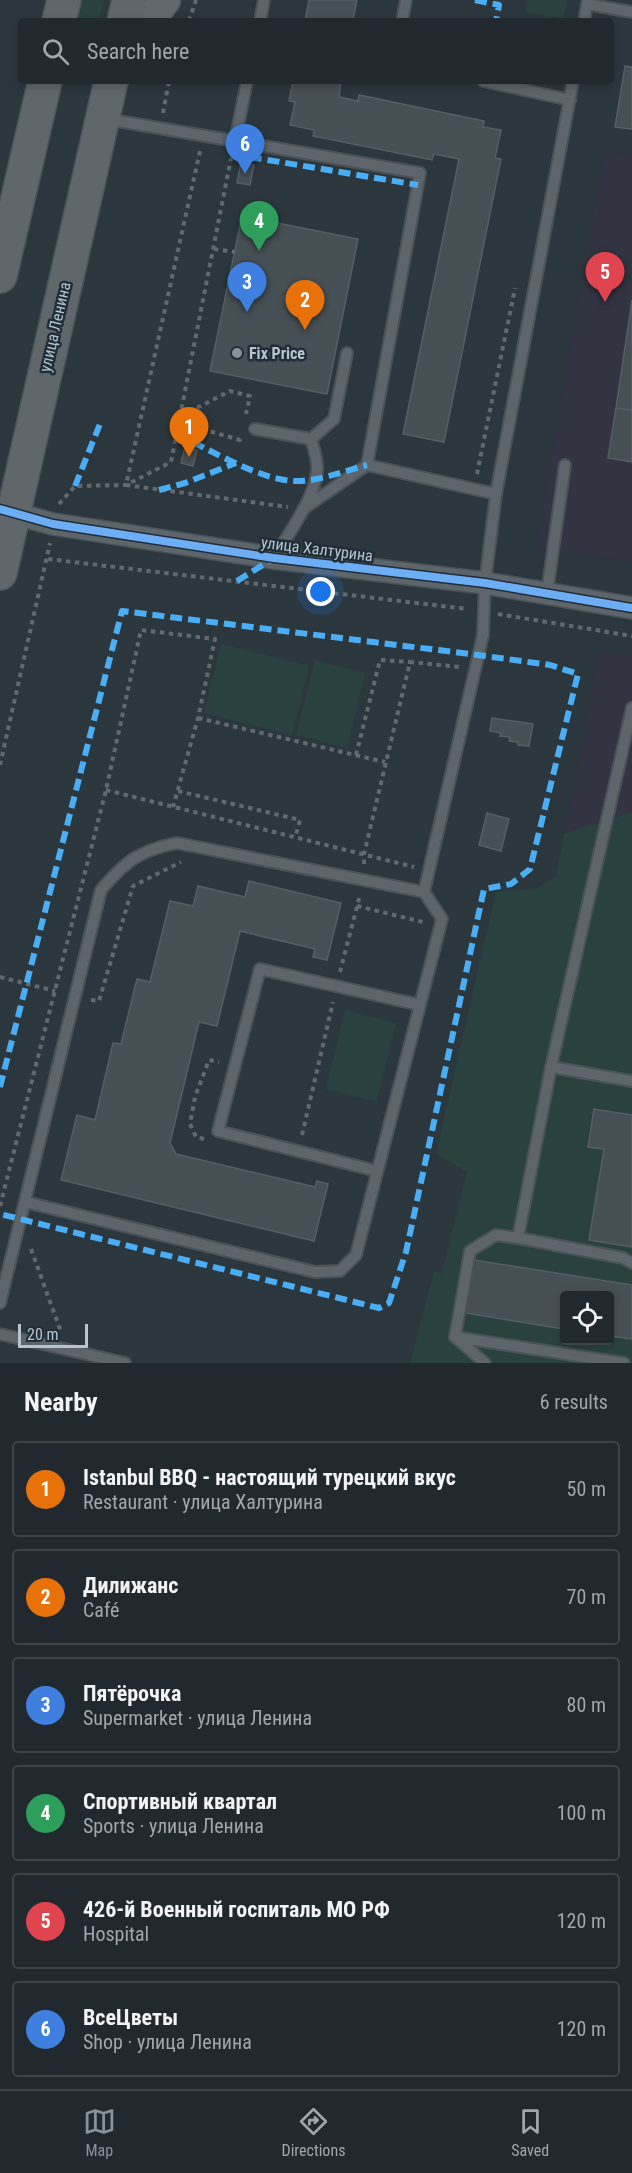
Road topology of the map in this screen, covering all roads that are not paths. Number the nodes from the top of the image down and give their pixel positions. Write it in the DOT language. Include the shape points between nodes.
graph roads {
  1 [pos="64,0"];
  2 [pos="129,0"];
  3 [pos="264,0"];
  4 [pos="406,0"];
  5 [pos="588,2"];
  6 [pos="173,5"];
  7 [pos="632,12"];
  8 [pos="60,18"];
  9 [pos="125,18"];
  10 [pos="154,18"];
  11 [pos="261,18"];
  12 [pos="403,18"];
  13 [pos="585,18"];
  14 [pos="44,84"];
  15 [pos="110,84"];
  16 [pos="246,84"];
  17 [pos="497,84"];
  18 [pos="573,84"];
  19 [pos="570,100"];
  20 [pos="103,119"];
  21 [pos="235,141"];
  22 [pos="0,276"];
  23 [pos="347,353"];
  24 [pos="249,428"];
  25 [pos="311,439"];
  26 [pos="367,465"];
  27 [pos="565,465"];
  28 [pos="496,494"];
  29 [pos="303,509"];
  30 [pos="7,511"];
  31 [pos="273,558"];
  32 [pos="0,573"];
  33 [pos="485,583"];
  34 [pos="547,593"];
  35 [pos="632,608"];
  36 [pos="632,708"];
  37 [pos="424,892"];
  38 [pos="420,1005"];
  39 [pos="551,1067"];
  40 [pos="632,1081"];
  41 [pos="377,1171"];
  42 [pos="29,1203"];
  43 [pos="518,1238"];
  44 [pos="632,1263"];
  45 [pos="0,1303"];
  46 [pos="0,1334"];
  47 [pos="455,1337"];
  48 [pos="125,1363"];
  49 [pos="484,1363"];
  50 [pos="624,1363"];
  1 -- 8 [label="main road"];
  2 -- 9 [label="main road"];
  3 -- 11 [label="lane"];
  4 -- 12 [label="lane"];
  5 -- 7 [label="lane"];
  5 -- 13 [label="lane"];
  6 -- 10 [label="street"];
  14 -- 22 [label="main road"];
  15 -- 20 [label="main road, улица Ленина"];
  16 -- 21 [label="lane"];
  17 -- 19 [label="lane"];
  18 -- 19 [label="lane"];
  19 -- 28 [label="lane"];
  20 -- 21 [label="lane"];
  20 -- 30 [label="main road, улица Ленина"];
  21 -- 26 [label="lane" via="420,173"];
  23 -- 25 [label="lane" via="334,419"];
  24 -- 25 [label="lane"];
  25 -- 29 [label="lane" via="317,471"];
  26 -- 28 [label="lane"];
  26 -- 29 [label="lane"];
  27 -- 34 [label="lane"];
  28 -- 33 [label="lane"];
  29 -- 31 [label="lane"];
  30 -- 31 [label="street, улица Халтурина" via="52,524"];
  30 -- 32 [label="main road, улица Ленина"];
  31 -- 33 [label="street, улица Халтурина"];
  33 -- 34 [label="street, улица Халтурина"];
  33 -- 37 [label="lane" via="483,636"];
  34 -- 35 [label="street, улица Халтурина"];
  36 -- 39 [label="lane"];
  37 -- 38 [label="lane" via="442,919"];
  37 -- 42 [label="lane" via="177,843 151,848 123,864 101,890"];
  38 -- 41 [label="lane"];
  38 -- 41 [label="lane" via="260,969 218,1131"];
  39 -- 40 [label="lane"];
  39 -- 43 [label="lane"];
  41 -- 42 [label="lane" via="356,1255 340,1271 315,1272"];
  42 -- 45 [label="lane"];
  43 -- 44 [label="lane"];
  43 -- 47 [label="lane" via="496,1235 470,1251"];
  46 -- 48 [label="lane"];
  47 -- 49 [label="lane"];
  47 -- 50 [label="lane"];
}
